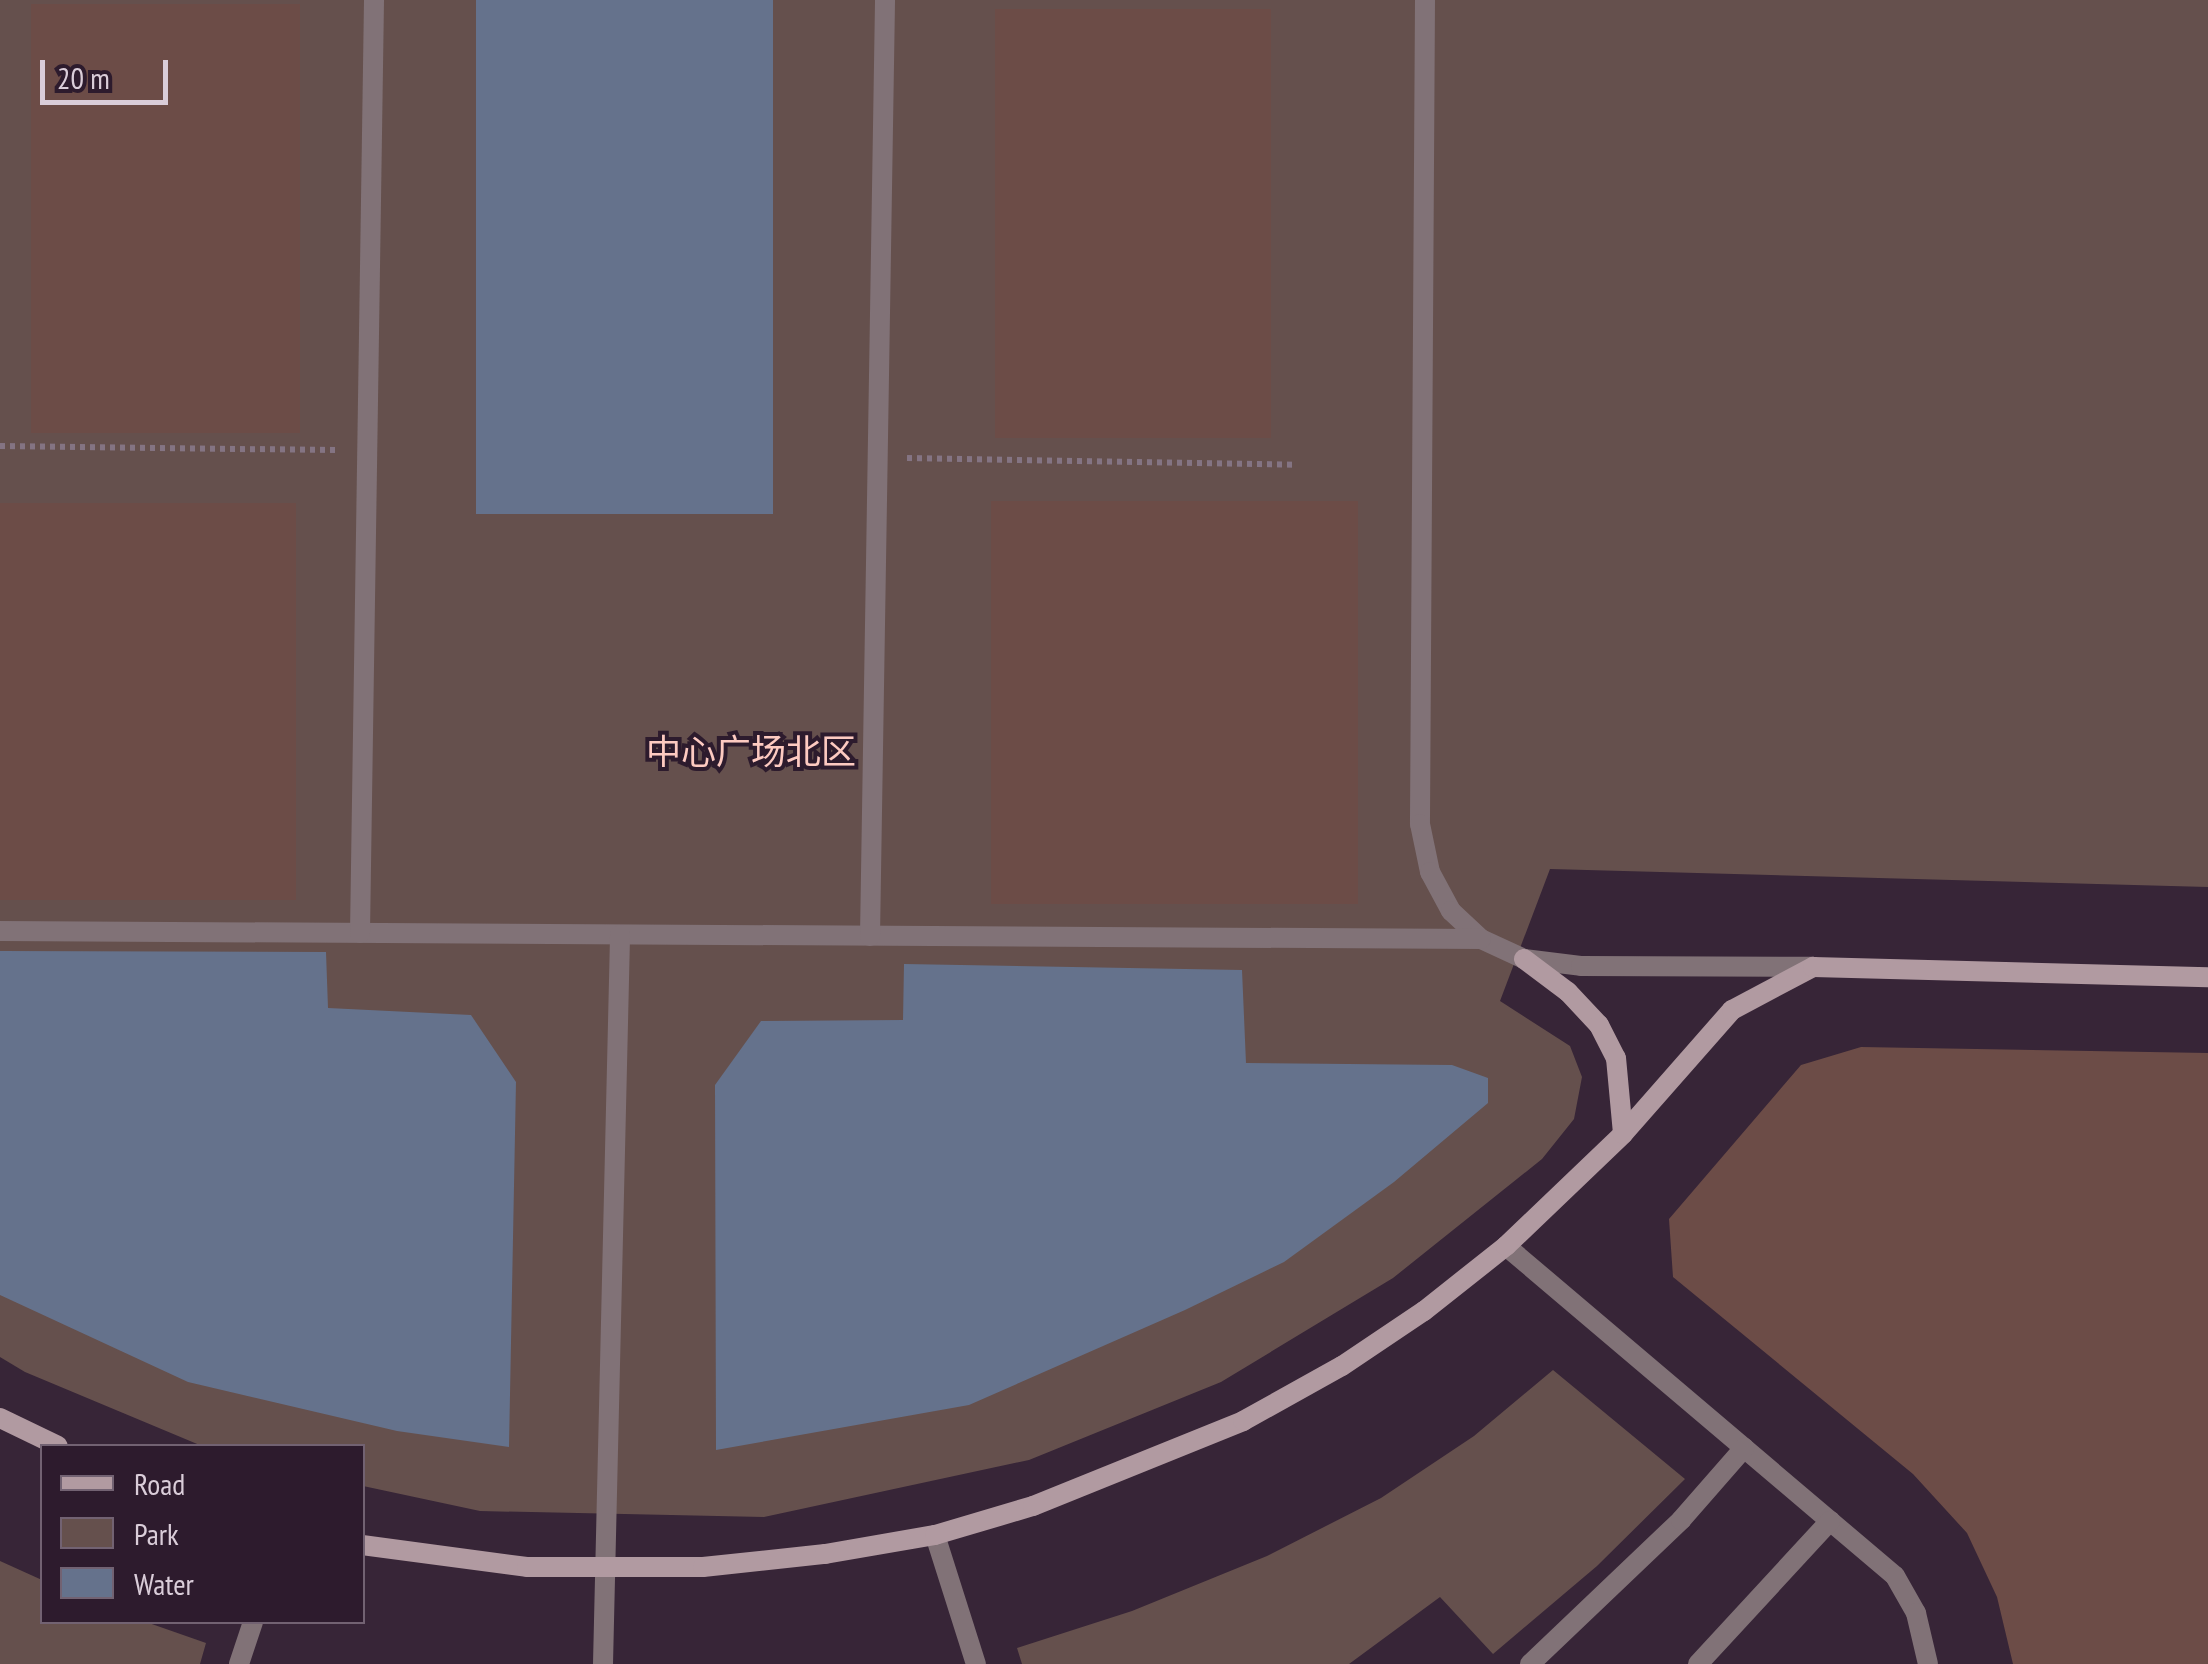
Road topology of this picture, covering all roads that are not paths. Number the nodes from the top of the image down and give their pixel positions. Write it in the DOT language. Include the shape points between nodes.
graph roads {
  1 [pos="374,0"];
  2 [pos="885,0"];
  3 [pos="1425,0"];
  4 [pos="0,931"];
  5 [pos="360,934"];
  6 [pos="620,935"];
  7 [pos="870,936"];
  8 [pos="1481,940"];
  9 [pos="1524,959"];
  10 [pos="1813,966"];
  11 [pos="2208,977"];
  12 [pos="1623,1134"];
  13 [pos="1506,1246"];
  14 [pos="0,1418"];
  15 [pos="54,1444"];
  16 [pos="1744,1448"];
  17 [pos="1830,1521"];
  18 [pos="936,1535"];
  19 [pos="365,1545"];
  20 [pos="605,1569"];
  21 [pos="252,1624"];
  22 [pos="239,1664"];
  23 [pos="603,1664"];
  24 [pos="976,1664"];
  25 [pos="1530,1664"];
  26 [pos="1698,1664"];
  27 [pos="1928,1664"];
  1 -- 5 [label="street"];
  2 -- 7 [label="street"];
  3 -- 8 [label="street" via="1420,824 1430,872 1452,911"];
  4 -- 5 [label="street"];
  5 -- 6 [label="street"];
  6 -- 7 [label="street"];
  6 -- 20 [label="street"];
  7 -- 8 [label="street"];
  8 -- 9 [label="street"];
  9 -- 10 [label="street" via="1581,966"];
  9 -- 12 [label="street" via="1599,1025 1616,1058"];
  10 -- 11 [label="street"];
  10 -- 12 [label="street" via="1732,1010"];
  12 -- 13 [label="street"];
  13 -- 16 [label="street"];
  13 -- 18 [label="street" via="1342,1366 1243,1421 1132,1470"];
  14 -- 15 [label="street"];
  16 -- 17 [label="street"];
  16 -- 25 [label="street" via="1681,1520"];
  17 -- 26 [label="street"];
  17 -- 27 [label="street" via="1895,1576 1916,1612"];
  18 -- 20 [label="street" via="721,1565"];
  18 -- 24 [label="street"];
  19 -- 20 [label="street" via="527,1567"];
  20 -- 23 [label="street"];
  21 -- 22 [label="street"];
}
